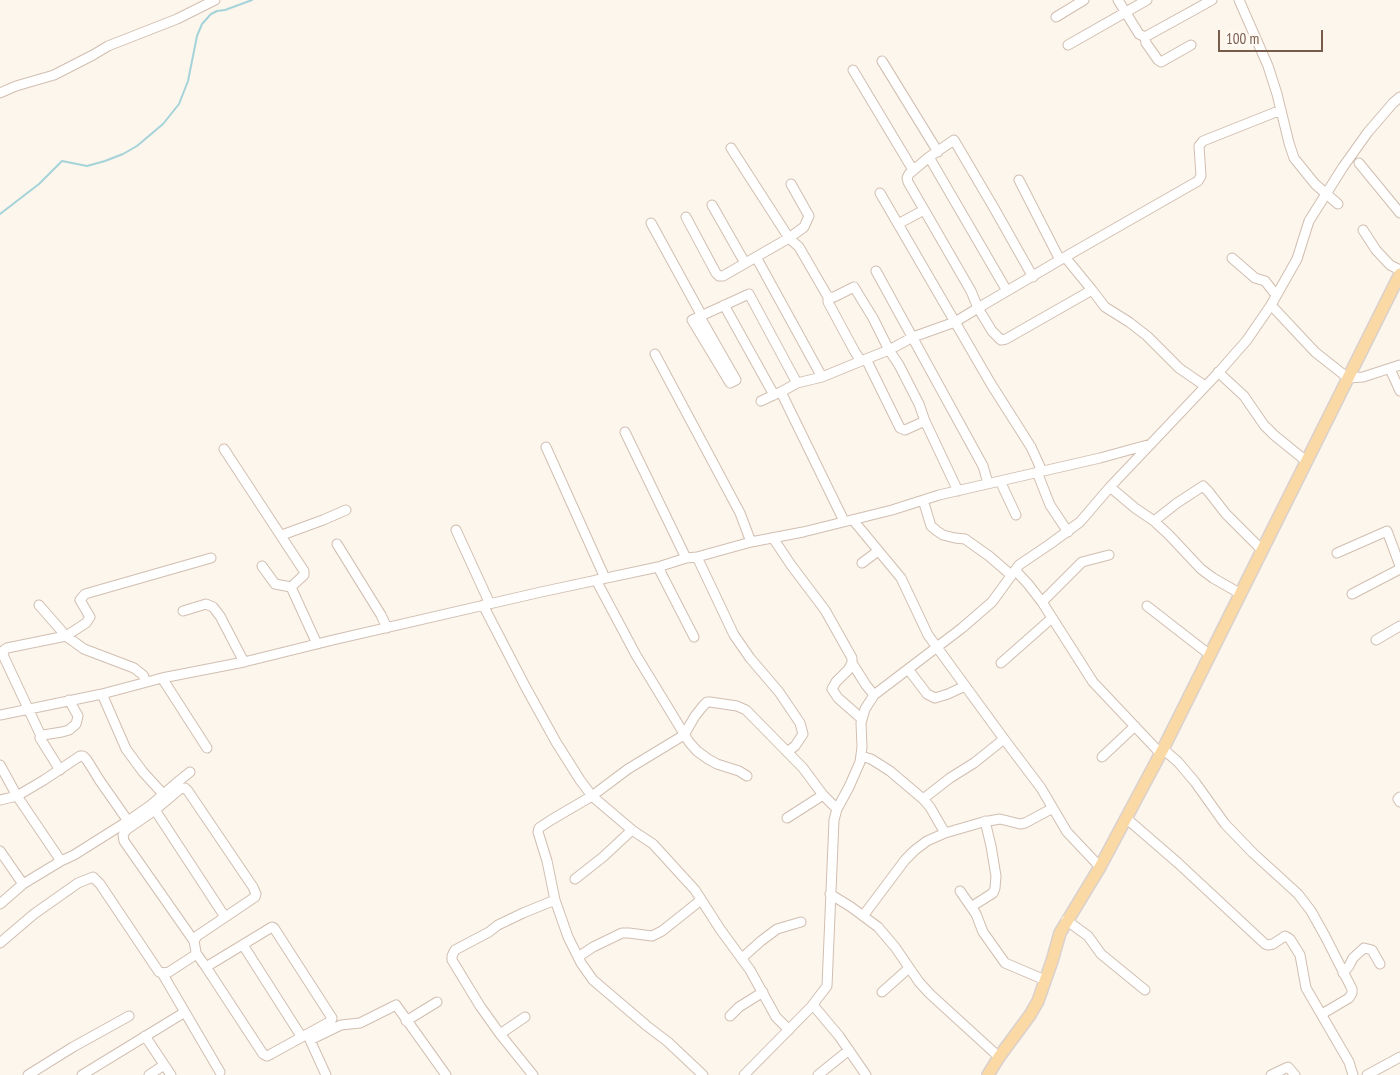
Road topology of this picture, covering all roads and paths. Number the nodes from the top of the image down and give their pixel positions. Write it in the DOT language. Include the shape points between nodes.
graph roads {
  1 [pos="215,0"];
  2 [pos="1084,0"];
  3 [pos="1118,0"];
  4 [pos="1147,0"];
  5 [pos="1212,0"];
  6 [pos="1240,0"];
  7 [pos="1125,12"];
  8 [pos="1056,17"];
  9 [pos="1145,37"];
  10 [pos="1068,45"];
  11 [pos="1191,45"];
  12 [pos="882,61"];
  13 [pos="853,70"];
  14 [pos="0,92"];
  15 [pos="1400,97"];
  16 [pos="1281,110"];
  17 [pos="731,148"];
  18 [pos="938,152"];
  19 [pos="929,156"];
  20 [pos="1359,163"];
  21 [pos="913,170"];
  22 [pos="1018,180"];
  23 [pos="791,184"];
  24 [pos="1326,192"];
  25 [pos="880,193"];
  26 [pos="1338,204"];
  27 [pos="712,205"];
  28 [pos="924,210"];
  29 [pos="1400,212"];
  30 [pos="686,217"];
  31 [pos="651,223"];
  32 [pos="898,224"];
  33 [pos="1363,230"];
  34 [pos="789,238"];
  35 [pos="756,257"];
  36 [pos="1232,258"];
  37 [pos="1063,259"];
  38 [pos="745,263"];
  39 [pos="1400,270"];
  40 [pos="876,271"];
  41 [pos="1400,274"];
  42 [pos="1033,277"];
  43 [pos="1092,290"];
  44 [pos="1007,291"];
  45 [pos="1276,295"];
  46 [pos="828,297"];
  47 [pos="724,305"];
  48 [pos="1271,305"];
  49 [pos="978,308"];
  50 [pos="701,316"];
  51 [pos="955,322"];
  52 [pos="913,337"];
  53 [pos="889,350"];
  54 [pos="655,354"];
  55 [pos="864,360"];
  56 [pos="1400,365"];
  57 [pos="1390,369"];
  58 [pos="1218,372"];
  59 [pos="822,377"];
  60 [pos="1348,378"];
  61 [pos="797,383"];
  62 [pos="1205,386"];
  63 [pos="1400,391"];
  64 [pos="778,393"];
  65 [pos="762,401"];
  66 [pos="925,421"];
  67 [pos="625,432"];
  68 [pos="1152,444"];
  69 [pos="546,447"];
  70 [pos="224,448"];
  71 [pos="1306,462"];
  72 [pos="1039,472"];
  73 [pos="1000,482"];
  74 [pos="988,483"];
  75 [pos="1110,487"];
  76 [pos="958,491"];
  77 [pos="923,500"];
  78 [pos="346,510"];
  79 [pos="1016,515"];
  80 [pos="848,520"];
  81 [pos="1154,521"];
  82 [pos="456,530"];
  83 [pos="1068,532"];
  84 [pos="282,535"];
  85 [pos="773,538"];
  86 [pos="751,542"];
  87 [pos="337,544"];
  88 [pos="1262,550"];
  89 [pos="878,551"];
  90 [pos="1337,553"];
  91 [pos="1109,555"];
  92 [pos="697,557"];
  93 [pos="211,558"];
  94 [pos="686,558"];
  95 [pos="862,563"];
  96 [pos="262,566"];
  97 [pos="658,567"];
  98 [pos="1400,568"];
  99 [pos="1013,573"];
  100 [pos="601,579"];
  101 [pos="290,587"];
  102 [pos="1241,594"];
  103 [pos="1352,594"];
  104 [pos="1042,602"];
  105 [pos="38,605"];
  106 [pos="487,605"];
  107 [pos="1147,606"];
  108 [pos="183,611"];
  109 [pos="1052,618"];
  110 [pos="1400,626"];
  111 [pos="387,628"];
  112 [pos="66,636"];
  113 [pos="694,637"];
  114 [pos="1376,640"];
  115 [pos="317,644"];
  116 [pos="936,646"];
  117 [pos="1210,655"];
  118 [pos="244,662"];
  119 [pos="852,663"];
  120 [pos="1001,663"];
  121 [pos="908,669"];
  122 [pos="162,678"];
  123 [pos="146,682"];
  124 [pos="965,686"];
  125 [pos="102,694"];
  126 [pos="874,695"];
  127 [pos="69,700"];
  128 [pos="28,710"];
  129 [pos="0,715"];
  130 [pos="862,718"];
  131 [pos="1135,726"];
  132 [pos="684,735"];
  133 [pos="41,736"];
  134 [pos="1004,739"];
  135 [pos="207,748"];
  136 [pos="1162,751"];
  137 [pos="787,752"];
  138 [pos="861,756"];
  139 [pos="1102,757"];
  140 [pos="0,765"];
  141 [pos="60,770"];
  142 [pos="190,772"];
  143 [pos="746,776"];
  144 [pos="164,795"];
  145 [pos="823,795"];
  146 [pos="17,796"];
  147 [pos="592,796"];
  148 [pos="1400,797"];
  149 [pos="923,799"];
  150 [pos="0,800"];
  151 [pos="1400,802"];
  152 [pos="1053,808"];
  153 [pos="155,810"];
  154 [pos="837,810"];
  155 [pos="787,818"];
  156 [pos="1126,818"];
  157 [pos="128,821"];
  158 [pos="985,821"];
  159 [pos="632,830"];
  160 [pos="945,833"];
  161 [pos="0,851"];
  162 [pos="61,861"];
  163 [pos="1100,867"];
  164 [pos="575,879"];
  165 [pos="23,884"];
  166 [pos="960,891"];
  167 [pos="830,894"];
  168 [pos="555,900"];
  169 [pos="701,900"];
  170 [pos="0,904"];
  171 [pos="972,907"];
  172 [pos="863,916"];
  173 [pos="225,917"];
  174 [pos="1066,920"];
  175 [pos="800,922"];
  176 [pos="194,941"];
  177 [pos="0,943"];
  178 [pos="243,944"];
  179 [pos="196,953"];
  180 [pos="578,957"];
  181 [pos="742,958"];
  182 [pos="1380,964"];
  183 [pos="206,968"];
  184 [pos="909,968"];
  185 [pos="162,973"];
  186 [pos="1343,973"];
  187 [pos="1045,980"];
  188 [pos="1145,990"];
  189 [pos="763,992"];
  190 [pos="882,992"];
  191 [pos="437,1002"];
  192 [pos="813,1005"];
  193 [pos="185,1012"];
  194 [pos="1322,1014"];
  195 [pos="129,1016"];
  196 [pos="730,1016"];
  197 [pos="525,1017"];
  198 [pos="406,1021"];
  199 [pos="789,1030"];
  200 [pos="500,1034"];
  201 [pos="145,1036"];
  202 [pos="302,1036"];
  203 [pos="849,1050"];
  204 [pos="1400,1056"];
  205 [pos="1000,1057"];
  206 [pos="164,1065"];
  207 [pos="220,1072"];
  208 [pos="28,1075"];
  209 [pos="82,1075"];
  210 [pos="148,1075"];
  211 [pos="171,1075"];
  212 [pos="326,1075"];
  213 [pos="446,1075"];
  214 [pos="533,1075"];
  215 [pos="703,1075"];
  216 [pos="744,1075"];
  217 [pos="818,1075"];
  218 [pos="866,1075"];
  219 [pos="988,1075"];
  220 [pos="1271,1075"];
  221 [pos="1295,1075"];
  222 [pos="1353,1075"];
  223 [pos="1367,1075"];
  1 -- 14 [label="street" via="108,46 54,75"];
  2 -- 8 [label="street"];
  3 -- 7 [label="street"];
  4 -- 7 [label="street"];
  5 -- 9 [label="street"];
  6 -- 16 [label="street" via="1268,66"];
  7 -- 9 [label="street" via="1139,34"];
  7 -- 10 [label="street"];
  9 -- 11 [label="street" via="1161,62"];
  12 -- 18 [label="street"];
  13 -- 21 [label="street"];
  15 -- 24 [label="street" via="1368,132"];
  16 -- 24 [label="street" via="1294,158"];
  16 -- 37 [label="street" via="1203,141 1199,146 1201,176 1198,181"];
  17 -- 34 [label="street"];
  18 -- 19 [label="street"];
  18 -- 42 [label="street" via="954,140"];
  19 -- 21 [label="street"];
  19 -- 44 [label="street"];
  20 -- 29 [label="street"];
  21 -- 28 [label="street" via="907,178"];
  22 -- 37 [label="street"];
  23 -- 34 [label="street" via="809,216 804,228"];
  24 -- 26 [label="street"];
  24 -- 45 [label="street" via="1309,221 1297,259"];
  25 -- 32 [label="street"];
  27 -- 38 [label="street"];
  28 -- 32 [label="street"];
  28 -- 49 [label="street" via="971,290"];
  30 -- 38 [label="street" via="718,275 723,276"];
  31 -- 50 [label="street"];
  32 -- 51 [label="street"];
  33 -- 39 [label="street" via="1376,250 1390,265"];
  34 -- 35 [label="street"];
  34 -- 46 [label="street" via="799,247"];
  35 -- 38 [label="street"];
  35 -- 59 [label="street"];
  36 -- 45 [label="street" via="1255,278 1265,282"];
  37 -- 42 [label="street"];
  37 -- 43 [label="street"];
  40 -- 52 [label="street"];
  41 -- 60 [label="main road"];
  42 -- 44 [label="street"];
  43 -- 49 [label="street" via="1001,340"];
  43 -- 62 [label="street" via="1105,307 1147,336 1179,368"];
  44 -- 49 [label="street"];
  45 -- 48 [label="street"];
  46 -- 53 [label="street" via="854,287"];
  46 -- 55 [label="street" via="855,352"];
  47 -- 50 [label="street"];
  47 -- 61 [label="street" via="749,294"];
  47 -- 64 [label="street"];
  48 -- 58 [label="street" via="1247,340"];
  48 -- 60 [label="street" via="1315,352"];
  49 -- 51 [label="street"];
  50 -- 50 [label="street" via="692,320 730,383 736,380"];
  51 -- 52 [label="street"];
  51 -- 72 [label="street" via="1031,447"];
  52 -- 53 [label="street"];
  52 -- 74 [label="street" via="983,466"];
  53 -- 55 [label="street"];
  53 -- 66 [label="street" via="903,372"];
  54 -- 86 [label="street" via="740,513"];
  55 -- 59 [label="street"];
  55 -- 66 [label="street" via="900,428 905,430"];
  56 -- 57 [label="street"];
  57 -- 60 [label="street"];
  57 -- 63 [label="street"];
  58 -- 62 [label="street"];
  58 -- 71 [label="street" via="1244,396 1274,435"];
  59 -- 61 [label="street"];
  60 -- 71 [label="main road"];
  61 -- 64 [label="street"];
  62 -- 68 [label="street"];
  64 -- 65 [label="street"];
  64 -- 80 [label="street"];
  66 -- 76 [label="street"];
  67 -- 94 [label="street"];
  68 -- 72 [label="street"];
  68 -- 75 [label="street"];
  69 -- 100 [label="street"];
  70 -- 84 [label="street"];
  71 -- 88 [label="main road"];
  72 -- 73 [label="street"];
  72 -- 83 [label="street" via="1050,505"];
  73 -- 74 [label="street"];
  73 -- 79 [label="street"];
  74 -- 76 [label="street"];
  75 -- 81 [label="street"];
  75 -- 83 [label="street"];
  76 -- 77 [label="street"];
  77 -- 80 [label="street"];
  77 -- 99 [label="street" via="937,531 964,539"];
  78 -- 84 [label="street"];
  80 -- 85 [label="street"];
  80 -- 89 [label="street"];
  81 -- 88 [label="street" via="1203,486"];
  81 -- 102 [label="street" via="1201,569"];
  82 -- 106 [label="street"];
  83 -- 99 [label="street" via="1024,561"];
  84 -- 101 [label="street" via="305,573"];
  85 -- 86 [label="street"];
  85 -- 119 [label="street" via="825,610"];
  86 -- 92 [label="street"];
  87 -- 111 [label="street"];
  88 -- 102 [label="main road"];
  89 -- 95 [label="street"];
  89 -- 116 [label="street" via="901,578"];
  90 -- 98 [label="street" via="1387,530"];
  91 -- 104 [label="street" via="1082,562"];
  92 -- 94 [label="street"];
  92 -- 137 [label="street" via="734,635 800,723 803,734"];
  93 -- 112 [label="street" via="85,594 80,600 89,620"];
  94 -- 97 [label="street"];
  96 -- 101 [label="street" via="275,584"];
  97 -- 100 [label="street"];
  97 -- 113 [label="street"];
  98 -- 103 [label="street"];
  99 -- 104 [label="street" via="1028,584"];
  99 -- 116 [label="street" via="992,602"];
  100 -- 106 [label="street"];
  100 -- 132 [label="street" via="636,655"];
  101 -- 115 [label="street"];
  102 -- 117 [label="main road"];
  104 -- 109 [label="street"];
  105 -- 112 [label="street"];
  106 -- 111 [label="street"];
  106 -- 147 [label="street" via="505,648 556,742"];
  107 -- 117 [label="street"];
  108 -- 118 [label="street" via="206,604 213,607"];
  109 -- 120 [label="street"];
  109 -- 131 [label="street" via="1093,682"];
  110 -- 114 [label="street"];
  111 -- 115 [label="street"];
  112 -- 123 [label="street" via="84,649 134,668"];
  112 -- 128 [label="street" via="4,651"];
  115 -- 118 [label="street"];
  116 -- 121 [label="street"];
  116 -- 124 [label="street"];
  117 -- 136 [label="main road"];
  118 -- 122 [label="street"];
  119 -- 126 [label="street"];
  119 -- 130 [label="street" via="832,689"];
  121 -- 124 [label="street" via="927,694 935,698"];
  121 -- 126 [label="street"];
  122 -- 123 [label="street"];
  122 -- 135 [label="street"];
  123 -- 125 [label="street"];
  124 -- 134 [label="street"];
  125 -- 127 [label="street"];
  125 -- 144 [label="street" via="126,749"];
  126 -- 130 [label="street"];
  127 -- 128 [label="street"];
  127 -- 133 [label="street" via="78,716 76,724 69,730"];
  128 -- 129 [label="street"];
  128 -- 133 [label="street"];
  130 -- 138 [label="street"];
  131 -- 136 [label="street"];
  131 -- 139 [label="street"];
  132 -- 137 [label="street" via="702,706 714,702 746,710"];
  132 -- 143 [label="street" via="703,756"];
  132 -- 147 [label="street" via="628,769"];
  133 -- 141 [label="street"];
  134 -- 149 [label="street"];
  134 -- 152 [label="street"];
  136 -- 156 [label="main road"];
  136 -- 186 [label="street" via="1178,762 1253,853 1306,903"];
  137 -- 145 [label="street"];
  138 -- 149 [label="street" via="890,771"];
  138 -- 154 [label="street"];
  140 -- 146 [label="street"];
  141 -- 146 [label="street"];
  141 -- 157 [label="street" via="80,756 86,758"];
  142 -- 144 [label="street"];
  144 -- 157 [label="street"];
  145 -- 154 [label="street"];
  145 -- 155 [label="street"];
  146 -- 150 [label="street"];
  146 -- 162 [label="street"];
  147 -- 159 [label="street"];
  147 -- 168 [label="street" via="539,828"];
  148 -- 151 [label="street"];
  149 -- 160 [label="street"];
  152 -- 158 [label="street" via="1026,823 1000,819"];
  152 -- 163 [label="street" via="1067,832"];
  153 -- 173 [label="street"];
  153 -- 173 [label="street" via="185,788 253,887 254,897"];
  153 -- 176 [label="street" via="126,830 124,841"];
  154 -- 167 [label="street" via="832,836"];
  156 -- 163 [label="main road"];
  156 -- 194 [label="street" via="1265,944 1273,944 1285,936 1290,938 1300,955 1306,988"];
  157 -- 162 [label="street"];
  158 -- 160 [label="street"];
  158 -- 171 [label="street" via="996,876 995,888 993,894"];
  159 -- 164 [label="street"];
  159 -- 169 [label="street" via="653,844"];
  160 -- 172 [label="street" via="927,841 905,860"];
  161 -- 165 [label="street"];
  162 -- 165 [label="street"];
  163 -- 174 [label="main road"];
  165 -- 170 [label="street"];
  166 -- 171 [label="street"];
  167 -- 172 [label="street"];
  167 -- 192 [label="street" via="827,986"];
  168 -- 180 [label="street"];
  168 -- 200 [label="street" via="498,925 453,953 452,960"];
  169 -- 180 [label="street" via="652,936 622,933"];
  169 -- 181 [label="street"];
  171 -- 187 [label="street" via="983,932 1005,963"];
  172 -- 184 [label="street" via="887,936"];
  173 -- 176 [label="street"];
  174 -- 187 [label="main road"];
  174 -- 188 [label="street" via="1088,936 1101,954"];
  175 -- 181 [label="street" via="777,929"];
  176 -- 179 [label="street"];
  177 -- 185 [label="street" via="34,914 78,883 93,877 156,970"];
  178 -- 183 [label="street"];
  178 -- 202 [label="street"];
  178 -- 202 [label="street" via="272,926 332,1018"];
  179 -- 183 [label="street"];
  179 -- 185 [label="street" via="169,972"];
  180 -- 215 [label="street" via="593,980"];
  181 -- 189 [label="street"];
  182 -- 186 [label="street" via="1372,950 1364,948"];
  183 -- 202 [label="street" via="263,1054 267,1056"];
  184 -- 190 [label="street"];
  184 -- 205 [label="street" via="930,994"];
  185 -- 193 [label="street"];
  186 -- 194 [label="street" via="1352,989 1351,995"];
  187 -- 205 [label="main road" via="1030,1016"];
  189 -- 196 [label="street"];
  189 -- 199 [label="street" via="776,1017"];
  191 -- 198 [label="street"];
  192 -- 199 [label="street"];
  192 -- 203 [label="street"];
  193 -- 201 [label="street"];
  193 -- 207 [label="street"];
  194 -- 222 [label="street"];
  195 -- 208 [label="street"];
  197 -- 200 [label="street"];
  198 -- 212 [label="street" via="396,1005 360,1023 340,1025 311,1039"];
  198 -- 213 [label="street"];
  199 -- 216 [label="street"];
  200 -- 214 [label="street"];
  201 -- 206 [label="street"];
  201 -- 209 [label="street"];
  203 -- 217 [label="street"];
  203 -- 218 [label="street"];
  204 -- 223 [label="street"];
  205 -- 219 [label="main road"];
  206 -- 210 [label="street"];
  206 -- 211 [label="street"];
  220 -- 221 [label="street" via="1288,1067"];
}
